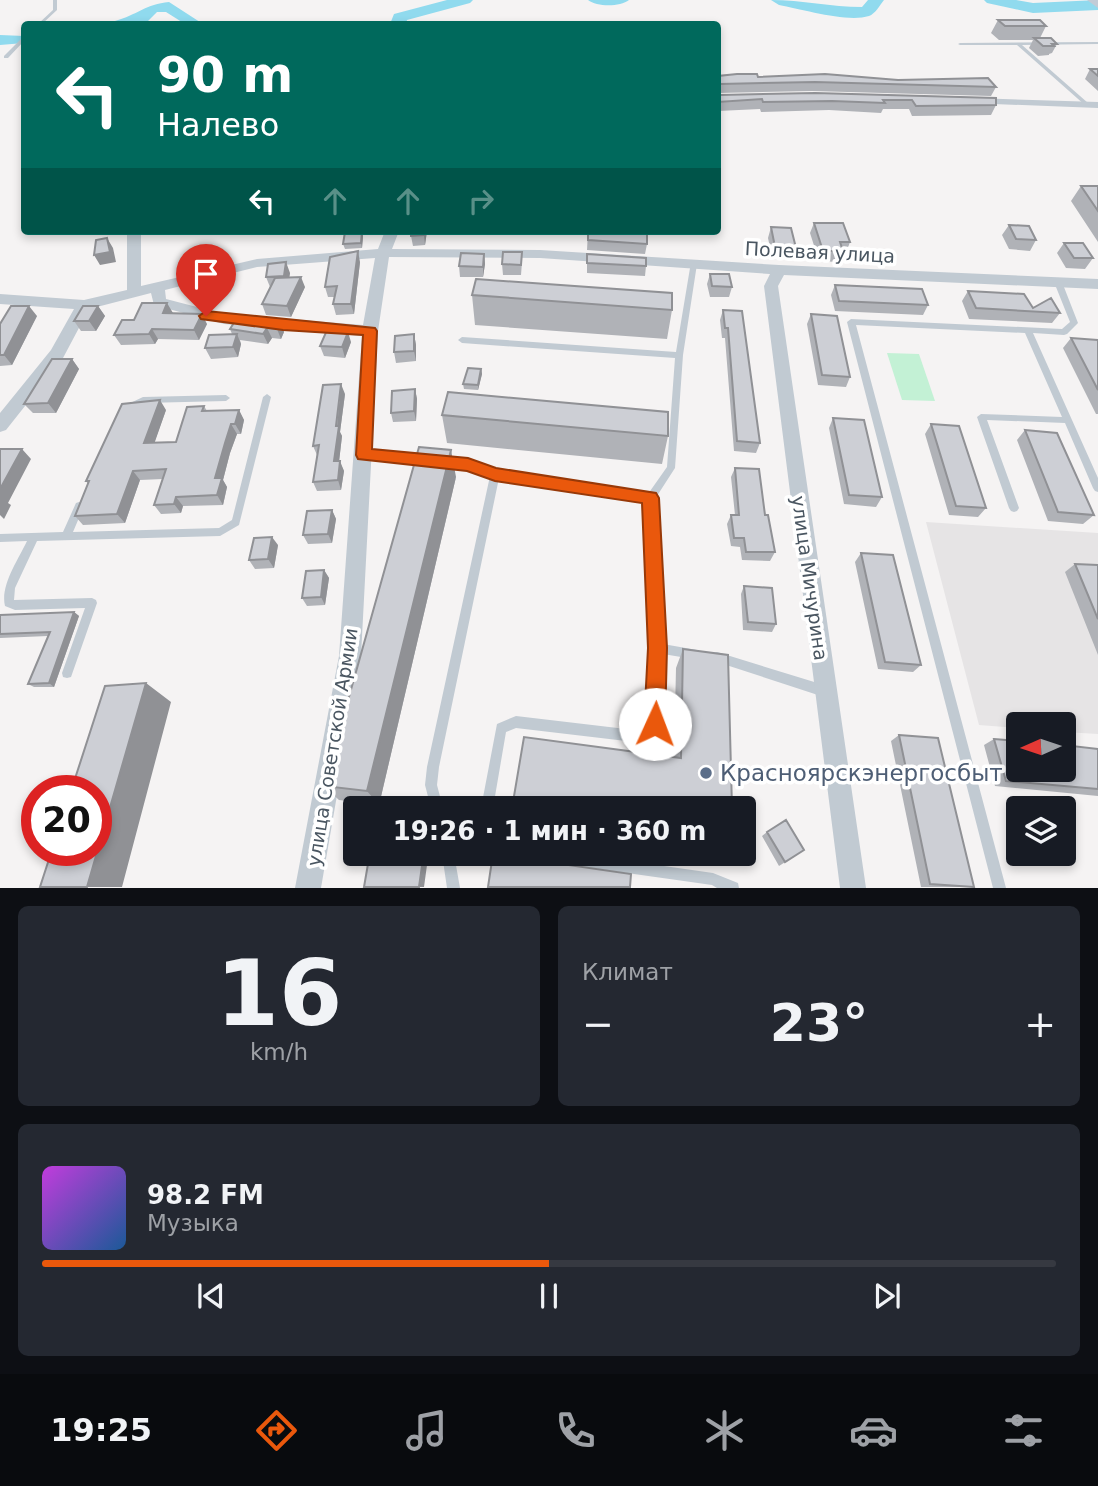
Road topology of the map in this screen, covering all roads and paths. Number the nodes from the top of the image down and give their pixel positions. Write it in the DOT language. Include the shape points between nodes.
graph roads {
  1 [pos="55,0"];
  2 [pos="1093,0"];
  3 [pos="1098,4"];
  4 [pos="43,21"];
  5 [pos="21,42"];
  6 [pos="1098,43"];
  7 [pos="960,44"];
  8 [pos="1019,45"];
  9 [pos="6,57"];
  10 [pos="962,101"];
  11 [pos="1092,104"];
  12 [pos="134,235"];
  13 [pos="390,235"];
  14 [pos="383,253"];
  15 [pos="693,264"];
  16 [pos="779,270"];
  17 [pos="1058,282"];
  18 [pos="1094,284"];
  19 [pos="158,288"];
  20 [pos="134,293"];
  21 [pos="0,299"];
  22 [pos="1098,299"];
  23 [pos="83,305"];
  24 [pos="1028,330"];
  25 [pos="370,331"];
  26 [pos="462,340"];
  27 [pos="679,355"];
  28 [pos="267,397"];
  29 [pos="226,398"];
  30 [pos="118,416"];
  31 [pos="1068,420"];
  32 [pos="0,425"];
  33 [pos="364,455"];
  34 [pos="495,474"];
  35 [pos="1098,488"];
  36 [pos="650,498"];
  37 [pos="82,500"];
  38 [pos="1013,508"];
  39 [pos="66,536"];
  40 [pos="34,537"];
  41 [pos="0,538"];
  42 [pos="658,648"];
  43 [pos="67,673"];
  44 [pos="826,692"];
  45 [pos="434,796"];
  46 [pos="489,796"];
  47 [pos="450,866"];
  48 [pos="624,866"];
  49 [pos="308,887"];
  50 [pos="454,887"];
  51 [pos="733,887"];
  52 [pos="853,887"];
  53 [pos="1000,887"];
  1 -- 4 [label="lane" via="55,10"];
  2 -- 3 [label="main road"];
  5 -- 9 [label="lane"];
  6 -- 8 [label="lane"];
  7 -- 8 [label="lane"];
  8 -- 11 [label="lane"];
  10 -- 11 [label="street"];
  12 -- 20 [label="street"];
  13 -- 14 [label="street, улица Советской Армии"];
  14 -- 15 [label="street, Полевая улица" via="540,254"];
  14 -- 19 [label="street, Полевая улица" via="257,263"];
  14 -- 25 [label="street, улица Советской Армии"];
  15 -- 16 [label="street, Полевая улица"];
  15 -- 27 [label="lane"];
  16 -- 17 [label="street, Полевая улица"];
  16 -- 44 [label="street, улица Мичурина" via="771,286"];
  17 -- 18 [label="street, Полевая улица"];
  17 -- 24 [label="lane" via="1074,323 1064,332"];
  18 -- 22 [label="street"];
  19 -- 20 [label="street, Полевая улица"];
  19 -- 25 [label="street" via="159,302 206,316"];
  20 -- 23 [label="street, Полевая улица"];
  21 -- 23 [label="street, Полевая улица"];
  23 -- 32 [label="street" via="57,354"];
  24 -- 31 [label="lane"];
  24 -- 53 [label="lane" via="852,322"];
  25 -- 33 [label="street, улица Советской Армии"];
  26 -- 27 [label="lane"];
  27 -- 36 [label="lane" via="671,468"];
  28 -- 39 [label="lane" via="236,522 220,532"];
  29 -- 30 [label="lane" via="143,400"];
  31 -- 35 [label="lane"];
  31 -- 38 [label="lane" via="981,418"];
  33 -- 34 [label="lane" via="468,465"];
  33 -- 49 [label="street, улица Советской Армии" via="350,656"];
  34 -- 36 [label="lane"];
  34 -- 45 [label="lane" via="433,767"];
  36 -- 42 [label="lane"];
  37 -- 39 [label="lane"];
  39 -- 40 [label="lane"];
  40 -- 41 [label="lane"];
  40 -- 43 [label="lane" via="10,588 9,603 92,603 93,607"];
  42 -- 44 [label="lane" via="729,659"];
  42 -- 46 [label="lane" via="655,724 650,734 643,737 516,722 508,725 501,728"];
  44 -- 52 [label="street, улица Мичурина"];
  47 -- 50 [label="lane"];
  48 -- 51 [label="lane" via="713,878"];
}
